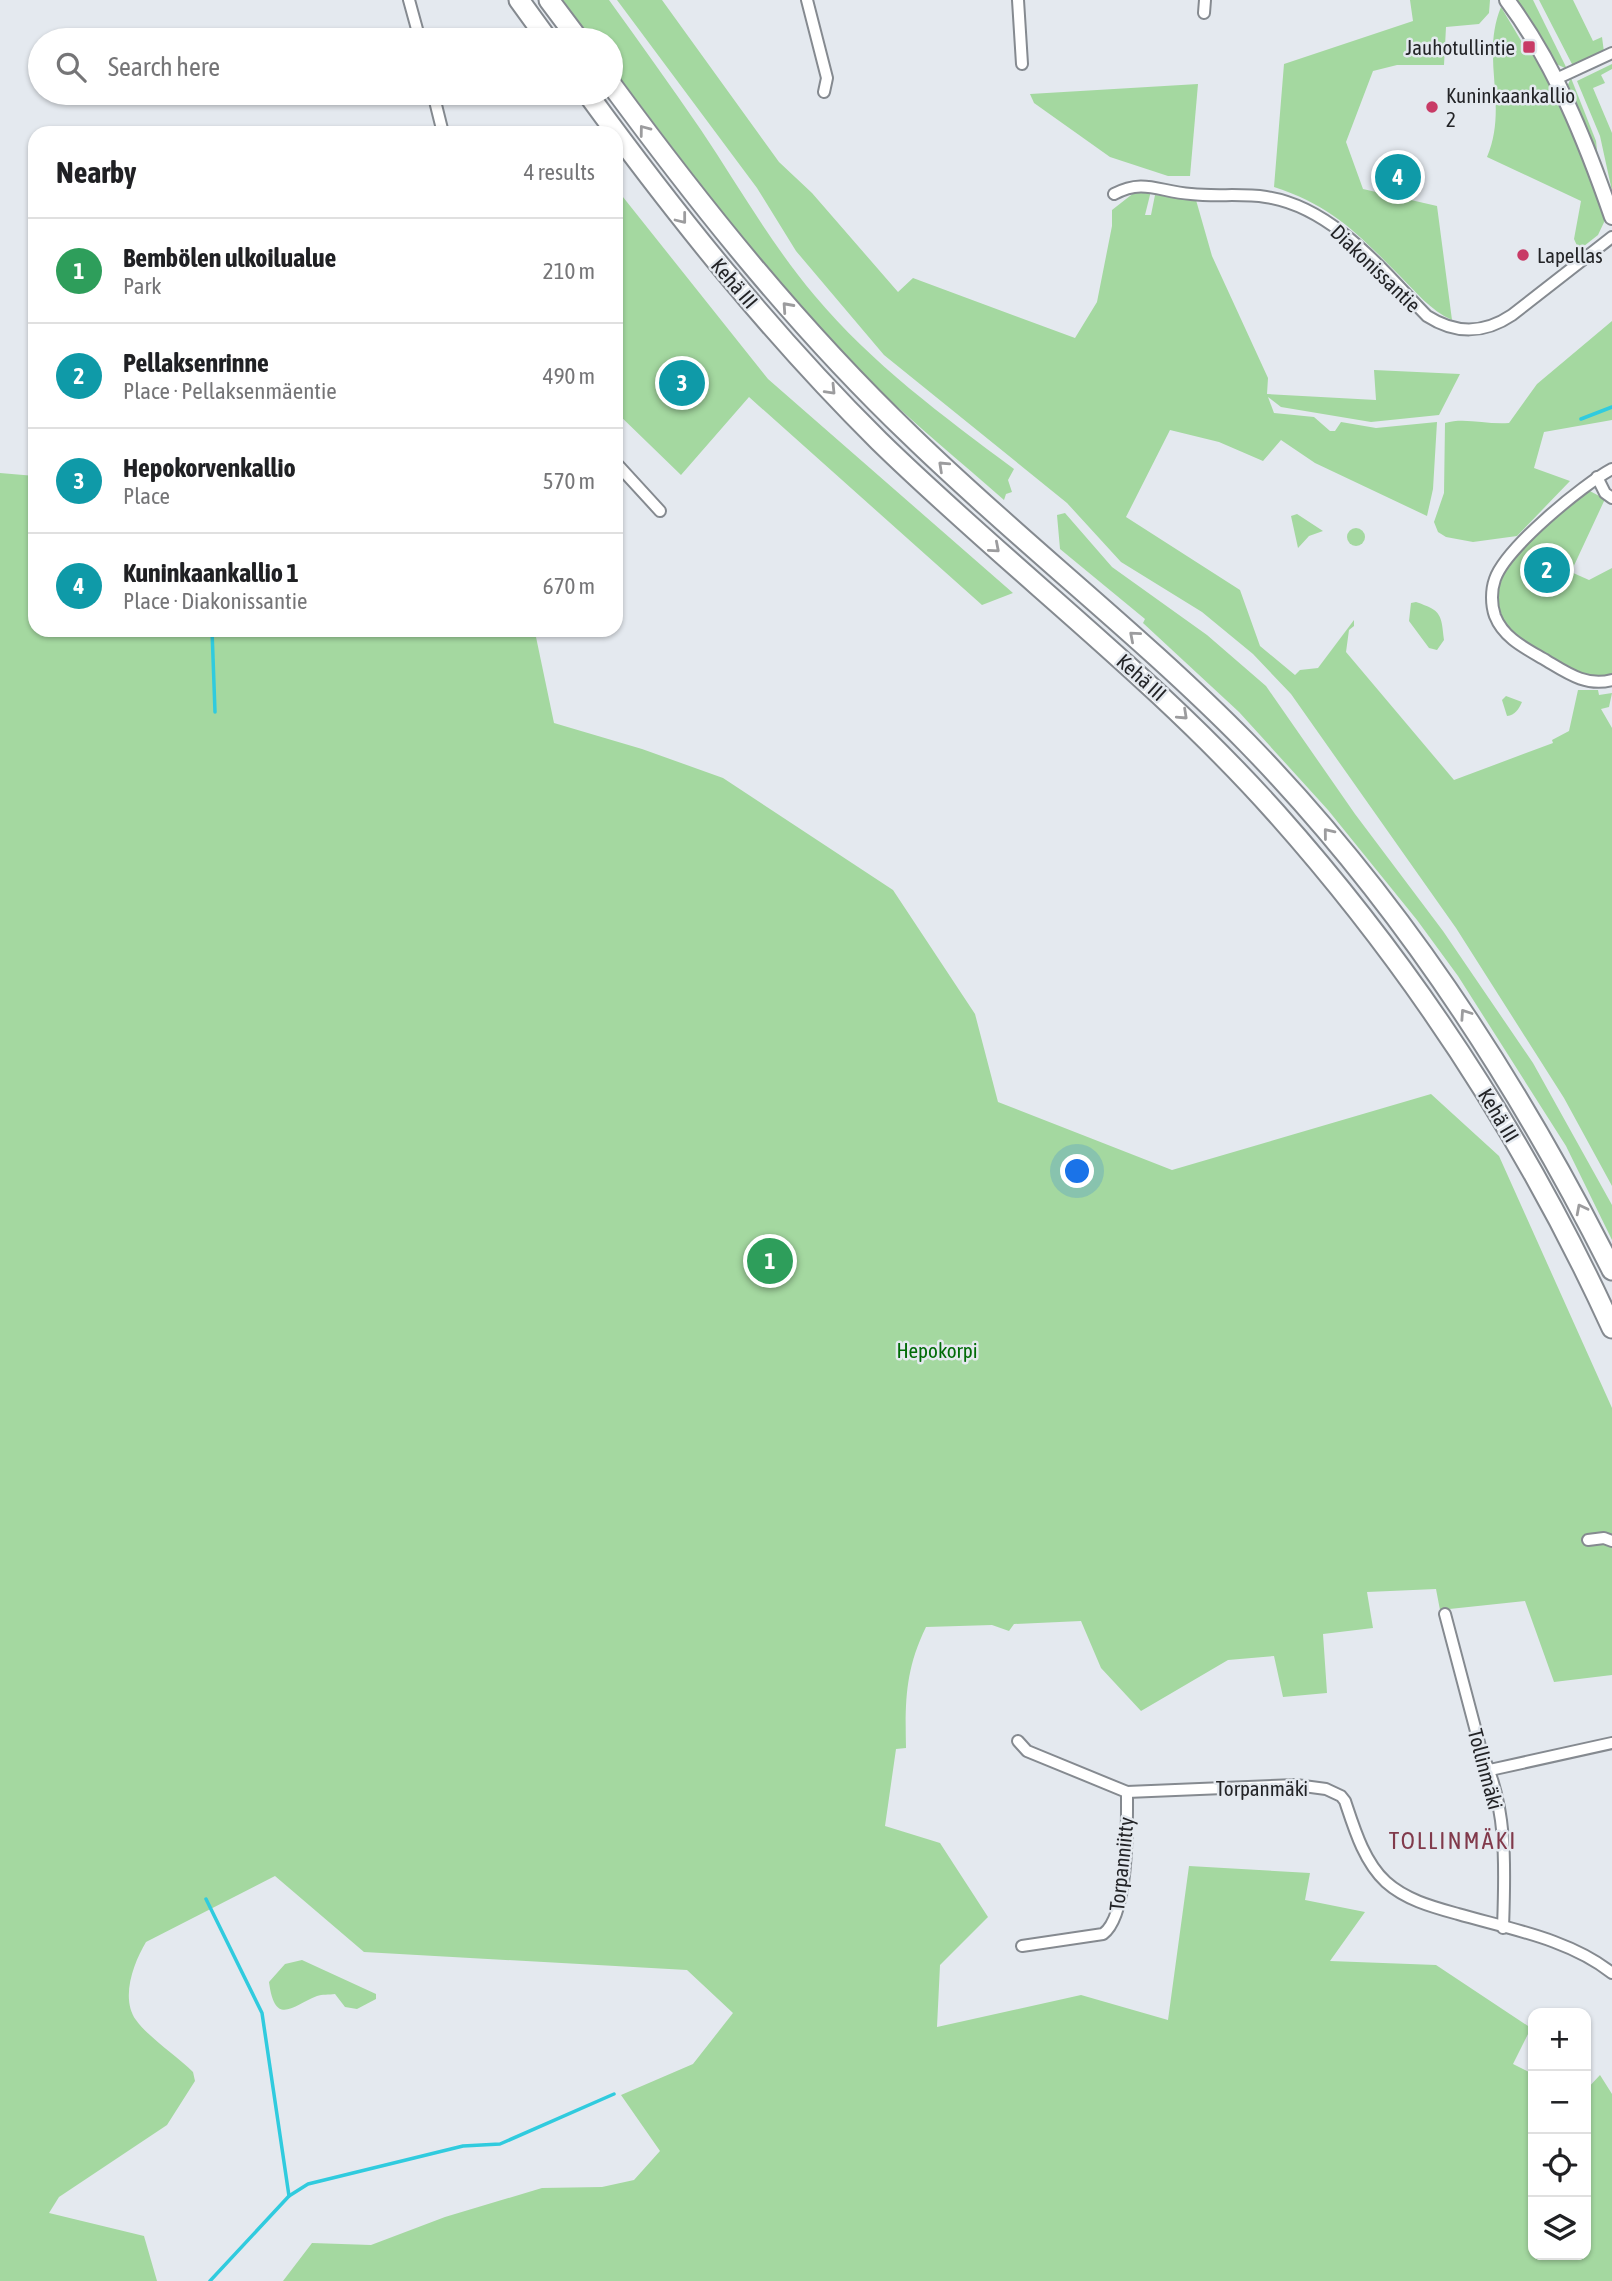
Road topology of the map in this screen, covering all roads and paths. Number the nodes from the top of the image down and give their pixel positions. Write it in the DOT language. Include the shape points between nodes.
graph roads {
  1 [pos="409,0"];
  2 [pos="519,0"];
  3 [pos="550,0"];
  4 [pos="807,0"];
  5 [pos="1018,0"];
  6 [pos="1205,0"];
  7 [pos="1507,0"];
  8 [pos="1204,13"];
  9 [pos="417,28"];
  10 [pos="539,28"];
  11 [pos="570,28"];
  12 [pos="1612,53"];
  13 [pos="1022,64"];
  14 [pos="1556,79"];
  15 [pos="824,92"];
  16 [pos="623,100"];
  17 [pos="436,105"];
  18 [pos="596,105"];
  19 [pos="441,126"];
  20 [pos="612,126"];
  21 [pos="623,141"];
  22 [pos="1114,194"];
  23 [pos="1612,217"];
  24 [pos="1612,237"];
  25 [pos="1612,469"];
  26 [pos="623,471"];
  27 [pos="1597,477"];
  28 [pos="1612,498"];
  29 [pos="660,511"];
  30 [pos="1612,680"];
  31 [pos="1612,1270"];
  32 [pos="1612,1328"];
  33 [pos="1588,1540"];
  34 [pos="1612,1541"];
  35 [pos="1445,1614"];
  36 [pos="1018,1741"];
  37 [pos="1612,1743"];
  38 [pos="1490,1770"];
  39 [pos="1127,1792"];
  40 [pos="1503,1927"];
  41 [pos="1022,1946"];
  42 [pos="1612,1973"];
  1 -- 9 [label="street"];
  2 -- 10 [label="highway"];
  3 -- 11 [label="highway"];
  4 -- 15 [label="street" via="827,78"];
  5 -- 13 [label="street"];
  6 -- 8 [label="street"];
  7 -- 14 [label="main road"];
  12 -- 14 [label="street"];
  14 -- 23 [label="main road"];
  31 -- 16 [label="highway, Kehä III, one-way" via="1569,1184 1481,1039 1441,979 1323,827 1248,744 1168,667 914,439 838,363 764,282"];
  17 -- 19 [label="street"];
  18 -- 20 [label="highway, Kehä III, one-way"];
  21 -- 32 [label="highway, Kehä III, one-way" via="684,221 821,380 932,490 1190,722 1334,880 1425,999 1485,1089 1569,1237"];
  22 -- 24 [label="street, Diakonissantie" via="1144,184 1189,194 1266,197 1289,203 1329,222 1441,326 1474,331 1512,315"];
  25 -- 27 [label="street"];
  26 -- 29 [label="street"];
  27 -- 28 [label="street"];
  27 -- 30 [label="street" via="1547,519 1501,568 1492,597 1494,615 1513,641 1584,681"];
  33 -- 34 [label="street"];
  35 -- 38 [label="street, Tollinmäki"];
  36 -- 39 [label="street, Torpanmäki" via="1027,1751"];
  37 -- 38 [label="street"];
  38 -- 40 [label="street, Tollinmäki" via="1506,1845"];
  39 -- 40 [label="street, Torpanmäki" via="1296,1785 1326,1789 1341,1796 1364,1851 1386,1882 1413,1900"];
  39 -- 41 [label="street, Torpanniitty" via="1118,1915 1111,1928 1103,1934"];
  40 -- 42 [label="street, Torpanmäki" via="1569,1947"];
}
